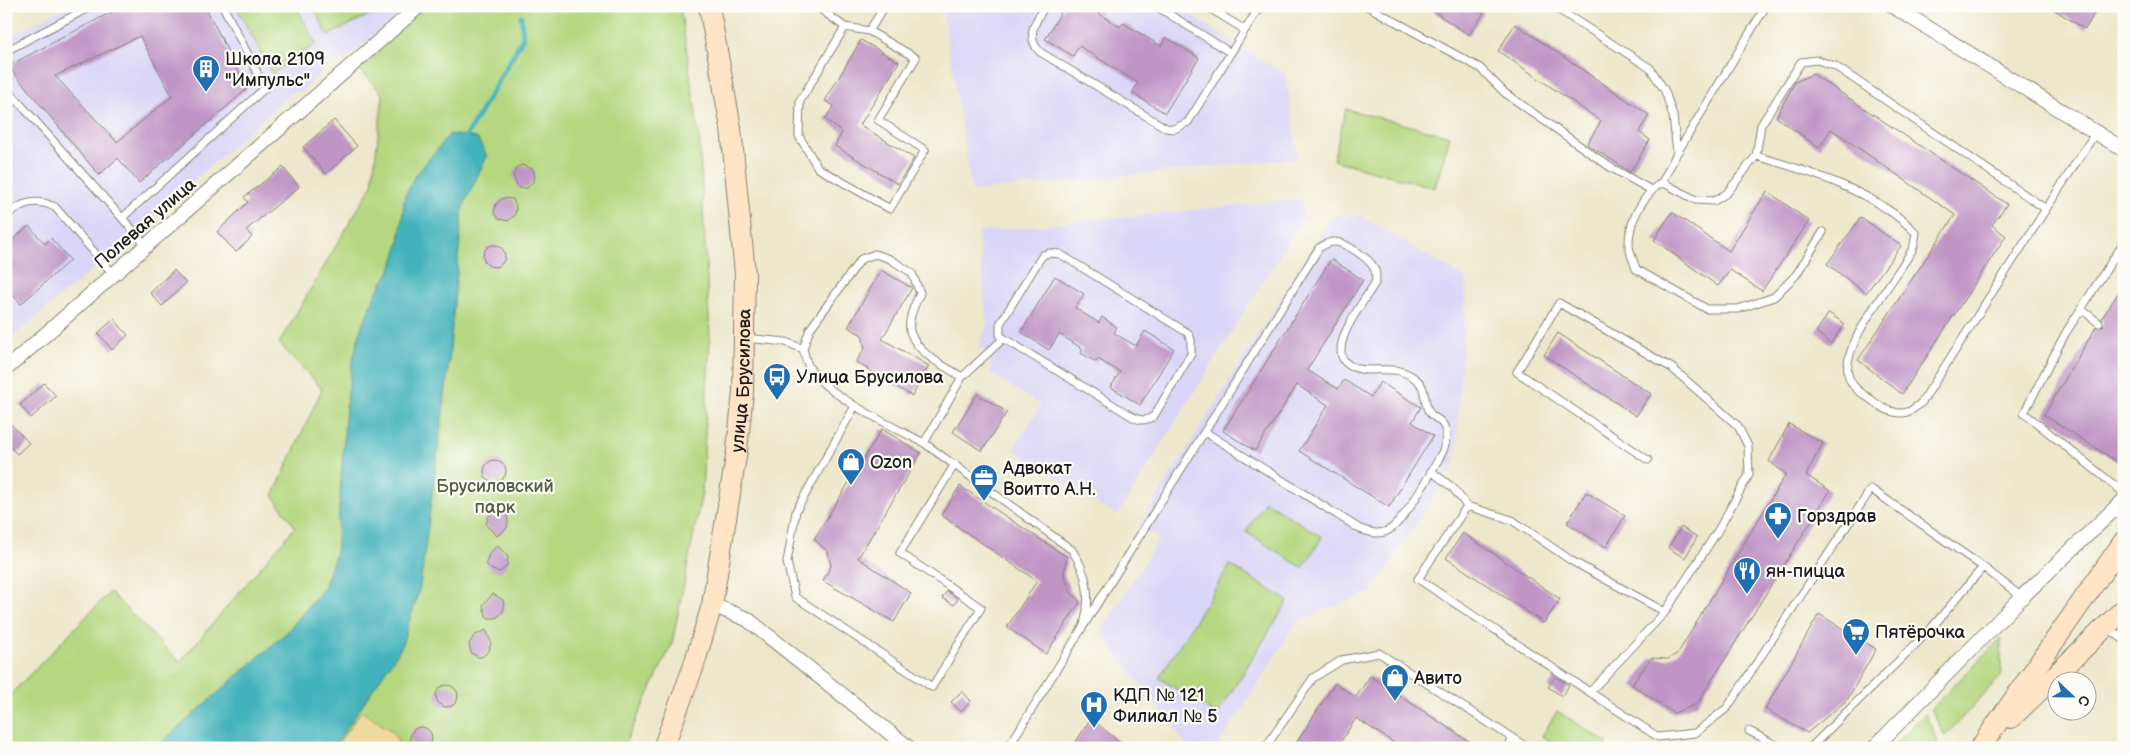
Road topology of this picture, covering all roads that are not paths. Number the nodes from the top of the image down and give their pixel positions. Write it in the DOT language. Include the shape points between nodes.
graph roads {
  1 [pos="92,6"];
  2 [pos="223,6"];
  3 [pos="419,6"];
  4 [pos="708,6"];
  5 [pos="816,6"];
  6 [pos="885,6"];
  7 [pos="1045,6"];
  8 [pos="1156,6"];
  9 [pos="1206,6"];
  10 [pos="1260,6"];
  11 [pos="1367,6"];
  12 [pos="1553,6"];
  13 [pos="1766,6"];
  14 [pos="1893,6"];
  15 [pos="845,27"];
  16 [pos="1245,30"];
  17 [pos="869,31"];
  18 [pos="6,51"];
  19 [pos="1231,53"];
  20 [pos="6,88"];
  21 [pos="2096,132"];
  22 [pos="2124,150"];
  23 [pos="1677,153"];
  24 [pos="1756,156"];
  25 [pos="1662,182"];
  26 [pos="1651,190"];
  27 [pos="2046,209"];
  28 [pos="6,216"];
  29 [pos="122,218"];
  30 [pos="1823,232"];
  31 [pos="2124,242"];
  32 [pos="147,246"];
  33 [pos="114,275"];
  34 [pos="2081,309"];
  35 [pos="2099,323"];
  36 [pos="745,338"];
  37 [pos="1003,339"];
  38 [pos="803,349"];
  39 [pos="6,369"];
  40 [pos="962,377"];
  41 [pos="855,406"];
  42 [pos="1205,432"];
  43 [pos="924,443"];
  44 [pos="1648,460"];
  45 [pos="955,464"];
  46 [pos="1432,471"];
  47 [pos="2124,493"];
  48 [pos="2124,500"];
  49 [pos="1466,506"];
  50 [pos="2124,541"];
  51 [pos="1984,567"];
  52 [pos="2022,597"];
  53 [pos="712,605"];
  54 [pos="2124,609"];
  55 [pos="1665,612"];
  56 [pos="1084,624"];
  57 [pos="2106,626"];
  58 [pos="2124,640"];
  59 [pos="1590,692"];
  60 [pos="1749,731"];
  61 [pos="1514,738"];
  62 [pos="663,748"];
  63 [pos="909,748"];
  64 [pos="1008,748"];
  65 [pos="1265,748"];
  66 [pos="1508,748"];
  67 [pos="1528,748"];
  68 [pos="1782,748"];
  69 [pos="1810,748"];
  70 [pos="1874,748"];
  71 [pos="1980,748"];
  1 -- 18 [label="lane"];
  2 -- 29 [label="lane" via="266,88"];
  3 -- 32 [label="street, Полевая улица"];
  4 -- 36 [label="street, улица Брусилова" via="731,128 745,274"];
  5 -- 15 [label="lane"];
  6 -- 17 [label="lane"];
  7 -- 19 [label="lane" via="1032,31 1033,43 1040,52 1166,128 1174,129 1188,122"];
  8 -- 19 [label="lane"];
  9 -- 16 [label="lane"];
  10 -- 16 [label="lane"];
  11 -- 26 [label="lane" via="1480,68 1505,93 1610,168"];
  12 -- 23 [label="lane" via="1650,68 1665,91 1673,116"];
  13 -- 23 [label="lane"];
  14 -- 21 [label="street"];
  15 -- 17 [label="lane"];
  15 -- 17 [label="lane" via="800,101 799,136 818,168 890,209 925,150 878,120 916,58"];
  16 -- 19 [label="lane"];
  20 -- 29 [label="lane"];
  21 -- 22 [label="street"];
  21 -- 27 [label="lane"];
  23 -- 25 [label="lane"];
  24 -- 25 [label="lane" via="1727,193 1714,201 1696,200"];
  24 -- 27 [label="lane" via="1761,125 1801,62 1817,60 1836,66"];
  24 -- 27 [label="lane" via="1795,167 1856,191 1905,221 1916,233 1914,247 1882,292 1860,332 1848,368 1849,379 1861,392 1899,415 1911,412 1922,402"];
  25 -- 26 [label="lane"];
  26 -- 30 [label="lane" via="1634,217 1629,236 1629,249 1636,269 1707,309 1738,309 1774,297 1796,276"];
  28 -- 33 [label="lane" via="27,203 42,201 55,207"];
  29 -- 32 [label="lane"];
  31 -- 34 [label="lane"];
  32 -- 33 [label="street, Полевая улица"];
  33 -- 39 [label="street, Полевая улица"];
  34 -- 35 [label="lane"];
  34 -- 47 [label="lane" via="2024,413"];
  36 -- 38 [label="lane" via="786,342"];
  36 -- 53 [label="street, улица Брусилова" via="738,450"];
  37 -- 37 [label="lane" via="1132,417 1144,421 1154,416 1191,354 1192,347 1185,330 1055,253 1043,255 1000,324 999,332"];
  37 -- 40 [label="lane"];
  38 -- 40 [label="lane" via="810,329 861,259 875,254 912,273 920,293 912,314 911,334 927,355"];
  38 -- 41 [label="lane" via="809,368"];
  40 -- 43 [label="lane"];
  41 -- 43 [label="lane"];
  41 -- 45 [label="lane" via="796,512 787,562 795,597 932,687 981,608 900,553"];
  42 -- 46 [label="lane" via="1369,532 1386,531 1395,526"];
  42 -- 46 [label="lane" via="1320,248 1336,242 1368,260 1376,275 1375,283 1341,338 1340,352 1350,365 1366,370 1400,370 1420,383 1428,410 1442,423 1446,434 1443,451"];
  42 -- 56 [label="lane"];
  43 -- 45 [label="lane"];
  44 -- 55 [label="lane" via="1517,372 1559,303 1672,368 1738,426 1748,446 1749,475 1717,532"];
  45 -- 56 [label="lane" via="1072,550 1087,580 1088,608"];
  46 -- 49 [label="lane" via="1453,488"];
  48 -- 52 [label="street"];
  49 -- 55 [label="lane" via="1512,520 1572,561"];
  49 -- 59 [label="lane" via="1418,579"];
  50 -- 71 [label="street"];
  51 -- 52 [label="lane"];
  51 -- 59 [label="lane" via="1871,489 1727,708 1695,734 1658,737"];
  51 -- 69 [label="lane" via="1929,631"];
  52 -- 70 [label="street"];
  53 -- 62 [label="street, улица Брусилова" via="694,668"];
  53 -- 63 [label="street" via="747,619"];
  54 -- 57 [label="street"];
  55 -- 59 [label="lane"];
  56 -- 64 [label="lane"];
  57 -- 58 [label="lane"];
  57 -- 71 [label="street"];
  60 -- 68 [label="lane"];
  61 -- 65 [label="lane" via="1379,653 1342,660 1314,678"];
  61 -- 66 [label="lane"];
  61 -- 67 [label="lane"];
}
